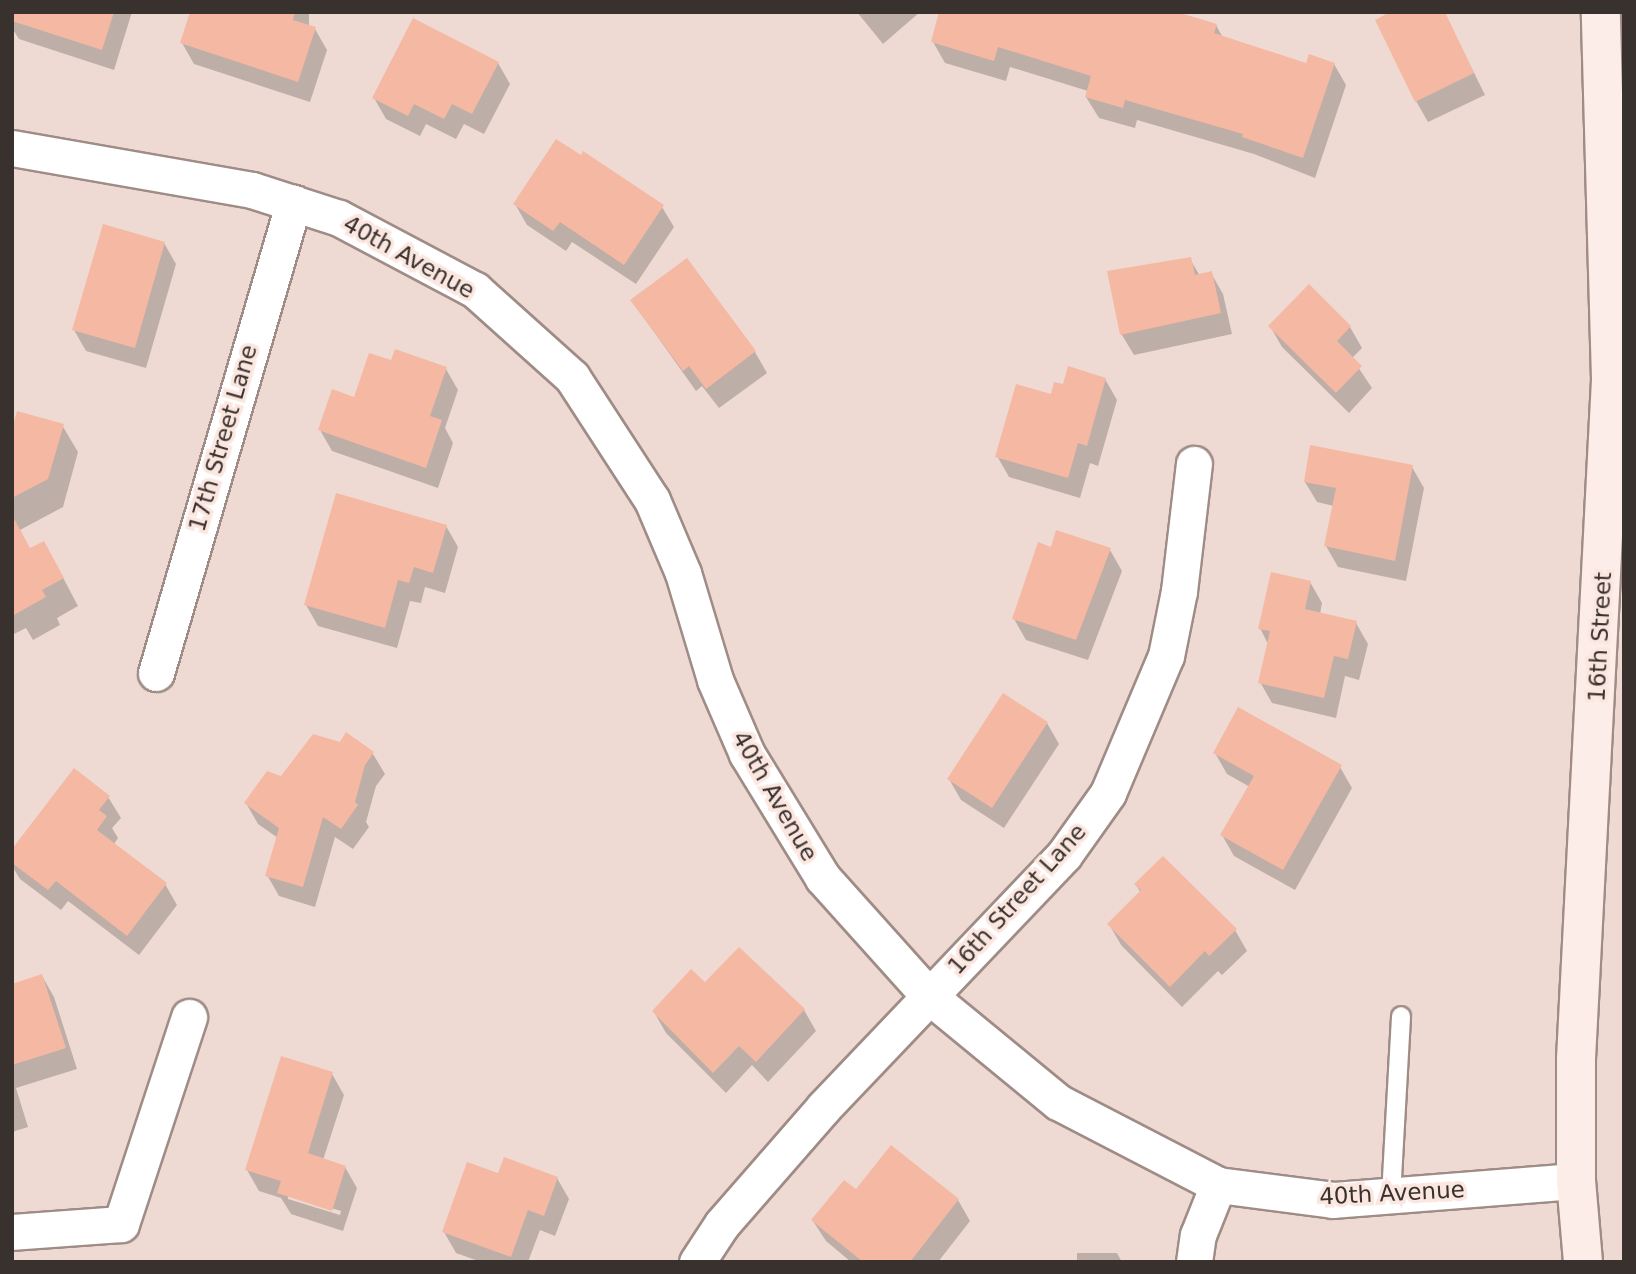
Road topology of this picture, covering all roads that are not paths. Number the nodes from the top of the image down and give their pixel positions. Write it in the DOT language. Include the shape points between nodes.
graph roads {
  1 [pos="1601,12"];
  2 [pos="12,148"];
  3 [pos="293,203"];
  4 [pos="1194,464"];
  5 [pos="156,673"];
  6 [pos="929,996"];
  7 [pos="1401,1016"];
  8 [pos="189,1017"];
  9 [pos="1576,1181"];
  10 [pos="1218,1185"];
  11 [pos="1391,1196"];
  12 [pos="12,1232"];
  13 [pos="697,1262"];
  14 [pos="1194,1262"];
  15 [pos="1583,1262"];
  1 -- 9 [label="main road, 16th Street" via="1611,379 1576,1059"];
  2 -- 3 [label="street, 40th Avenue" via="252,190"];
  3 -- 5 [label="street, 17th Street Lane"];
  3 -- 6 [label="street, 40th Avenue" via="386,240 475,290 572,377 652,500 683,573 715,680 747,754 823,878"];
  4 -- 6 [label="street, 16th Street Lane" via="1166,656 1108,793 1064,855"];
  6 -- 10 [label="street, 40th Avenue" via="1058,1102"];
  6 -- 13 [label="street, 16th Street Lane" via="722,1224"];
  7 -- 11 [label="lane"];
  8 -- 12 [label="street" via="121,1224"];
  9 -- 11 [label="street, 40th Avenue"];
  9 -- 15 [label="main road, 16th Street"];
  10 -- 11 [label="street, 40th Avenue" via="1333,1200"];
  10 -- 14 [label="street" via="1198,1235"];
}
